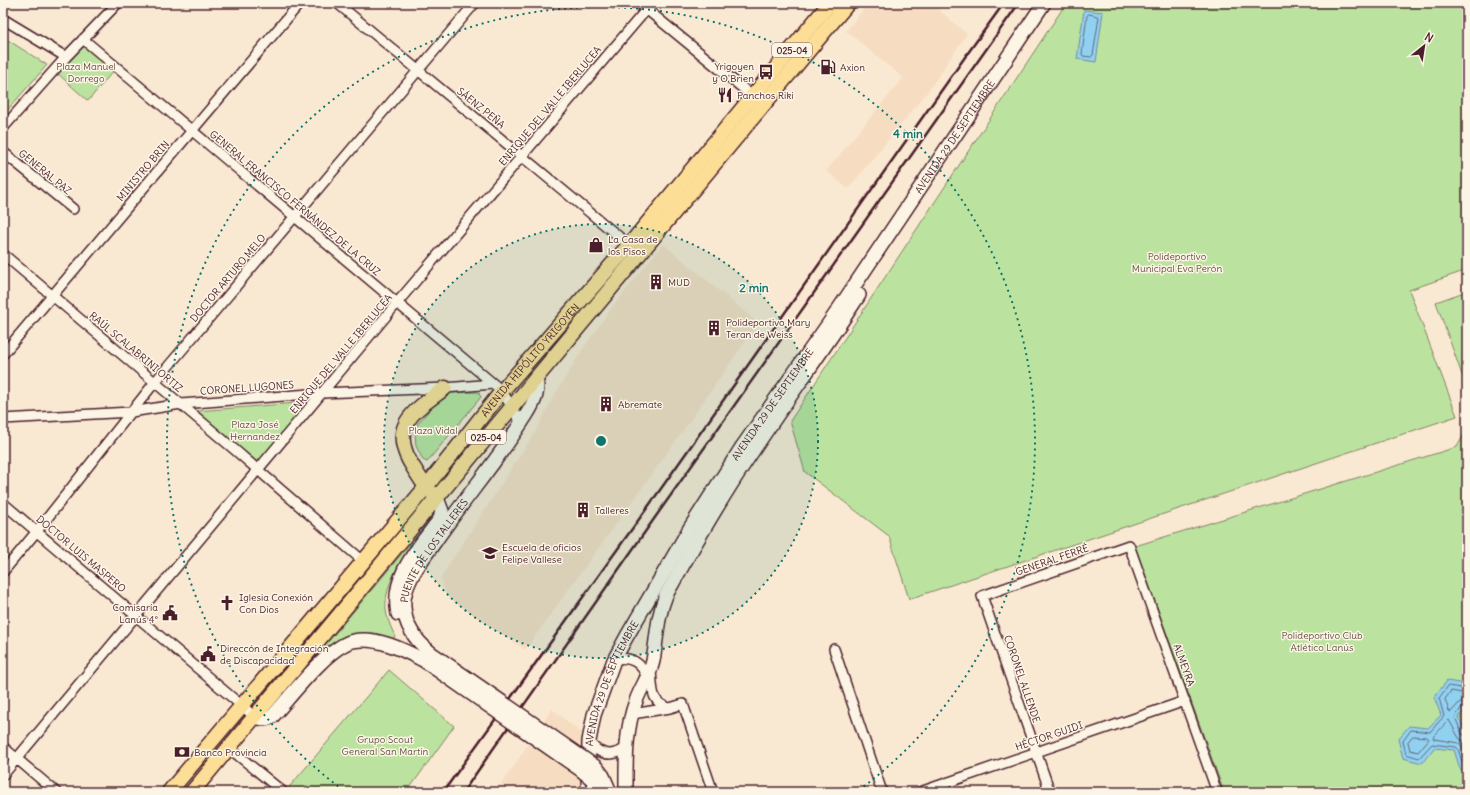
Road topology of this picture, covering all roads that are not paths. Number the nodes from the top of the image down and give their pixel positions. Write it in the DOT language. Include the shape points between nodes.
graph roads {
  1 [pos="118,3"];
  2 [pos="300,3"];
  3 [pos="337,3"];
  4 [pos="475,3"];
  5 [pos="830,3"];
  6 [pos="848,3"];
  7 [pos="1044,3"];
  8 [pos="1054,3"];
  9 [pos="646,5"];
  10 [pos="3,19"];
  11 [pos="83,39"];
  12 [pos="66,57"];
  13 [pos="418,71"];
  14 [pos="758,101"];
  15 [pos="3,128"];
  16 [pos="192,131"];
  17 [pos="3,152"];
  18 [pos="522,156"];
  19 [pos="73,209"];
  20 [pos="293,216"];
  21 [pos="629,245"];
  22 [pos="3,254"];
  23 [pos="52,296"];
  24 [pos="397,304"];
  25 [pos="3,354"];
  26 [pos="536,378"];
  27 [pos="155,382"];
  28 [pos="445,388"];
  29 [pos="498,388"];
  30 [pos="322,393"];
  31 [pos="181,404"];
  32 [pos="512,406"];
  33 [pos="131,412"];
  34 [pos="3,419"];
  35 [pos="521,423"];
  36 [pos="259,470"];
  37 [pos="421,492"];
  38 [pos="437,498"];
  39 [pos="3,503"];
  40 [pos="443,522"];
  41 [pos="37,531"];
  42 [pos="1129,545"];
  43 [pos="363,561"];
  44 [pos="3,572"];
  45 [pos="982,596"];
  46 [pos="136,615"];
  47 [pos="834,649"];
  48 [pos="423,660"];
  49 [pos="614,660"];
  50 [pos="649,674"];
  51 [pos="1185,700"];
  52 [pos="241,706"];
  53 [pos="670,708"];
  54 [pos="632,714"];
  55 [pos="255,717"];
  56 [pos="589,741"];
  57 [pos="3,747"];
  58 [pos="229,748"];
  59 [pos="626,748"];
  60 [pos="1036,752"];
  61 [pos="17,759"];
  62 [pos="3,775"];
  63 [pos="56,792"];
  64 [pos="169,792"];
  65 [pos="192,792"];
  66 [pos="283,792"];
  67 [pos="588,792"];
  68 [pos="599,792"];
  69 [pos="610,792"];
  70 [pos="626,792"];
  71 [pos="713,792"];
  72 [pos="882,792"];
  73 [pos="920,792"];
  74 [pos="1050,792"];
  75 [pos="1217,792"];
  1 -- 11 [label="street"];
  2 -- 16 [label="street, MINISTRO BRIN"];
  3 -- 13 [label="street, SÁENZ PEÑA"];
  4 -- 13 [label="street, DOCTOR ARTURO MELO"];
  5 -- 14 [label="main road, AVENIDA HIPÓLITO YRIGOYEN / 025-04"];
  6 -- 14 [label="main road, AVENIDA HIPÓLITO YRIGOYEN / 025-04"];
  7 -- 49 [label="street, AVENIDA 29 DE SEPTIEMBRE" via="738,454 690,528"];
  8 -- 50 [label="street, AVENIDA 29 DE SEPTIEMBRE" via="711,517 666,595 661,608"];
  9 -- 14 [label="street"];
  9 -- 18 [label="street, ENRIQUE DEL VALLE IBERLUCEA"];
  10 -- 12 [label="street"];
  11 -- 12 [label="street"];
  11 -- 16 [label="street, GENERAL FRANCISCO FERNÁNDEZ DE LA CRUZ"];
  12 -- 15 [label="street"];
  13 -- 18 [label="street, SÁENZ PEÑA"];
  13 -- 20 [label="street, DOCTOR ARTURO MELO"];
  14 -- 21 [label="main road, AVENIDA HIPÓLITO YRIGOYEN / 025-04"];
  14 -- 26 [label="main road, AVENIDA HIPÓLITO YRIGOYEN / 025-04"];
  16 -- 20 [label="street, GENERAL FRANCISCO FERNÁNDEZ DE LA CRUZ"];
  16 -- 23 [label="street, MINISTRO BRIN"];
  17 -- 19 [label="street, GENERAL PAZ"];
  18 -- 21 [label="street, SÁENZ PEÑA"];
  18 -- 24 [label="street, ENRIQUE DEL VALLE IBERLUCEA"];
  20 -- 24 [label="street, GENERAL FRANCISCO FERNÁNDEZ DE LA CRUZ"];
  20 -- 27 [label="street, DOCTOR ARTURO MELO"];
  21 -- 29 [label="main road, AVENIDA HIPÓLITO YRIGOYEN / 025-04"];
  22 -- 23 [label="street, RAÚL SCALABRINI ORTIZ"];
  23 -- 25 [label="street, MINISTRO BRIN"];
  23 -- 27 [label="street, RAÚL SCALABRINI ORTIZ"];
  24 -- 29 [label="street, GENERAL FRANCISCO FERNÁNDEZ DE LA CRUZ"];
  24 -- 30 [label="street, ENRIQUE DEL VALLE IBERLUCEA"];
  26 -- 32 [label="main road, AVENIDA HIPÓLITO YRIGOYEN / 025-04"];
  26 -- 35 [label="street, PUENTE DE LOS TALLERES" via="538,386 534,403"];
  27 -- 31 [label="street, RAÚL SCALABRINI ORTIZ"];
  27 -- 33 [label="street, DOCTOR ARTURO MELO"];
  28 -- 29 [label="street, CORONEL LUGONES"];
  28 -- 30 [label="street, CORONEL LUGONES"];
  28 -- 37 [label="main road" via="419,408 403,429 405,455"];
  29 -- 32 [label="street, GENERAL FRANCISCO FERNÁNDEZ DE LA CRUZ"];
  29 -- 37 [label="main road, AVENIDA HIPÓLITO YRIGOYEN / 025-04"];
  30 -- 31 [label="street, CORONEL LUGONES"];
  30 -- 36 [label="street, ENRIQUE DEL VALLE IBERLUCEA"];
  31 -- 33 [label="street, CORONEL LUGONES"];
  31 -- 36 [label="street, RAÚL SCALABRINI ORTIZ"];
  32 -- 35 [label="street, GENERAL FRANCISCO FERNÁNDEZ DE LA CRUZ"];
  32 -- 38 [label="main road, AVENIDA HIPÓLITO YRIGOYEN / 025-04"];
  33 -- 34 [label="street, CORONEL LUGONES"];
  33 -- 41 [label="street, DOCTOR ARTURO MELO"];
  35 -- 40 [label="street, PUENTE DE LOS TALLERES"];
  36 -- 43 [label="street, RAÚL SCALABRINI ORTIZ"];
  36 -- 46 [label="street, ENRIQUE DEL VALLE IBERLUCEA"];
  37 -- 38 [label="main road"];
  37 -- 43 [label="main road, AVENIDA HIPÓLITO YRIGOYEN / 025-04"];
  38 -- 40 [label="street, PUENTE DE LOS TALLERES"];
  38 -- 55 [label="main road, AVENIDA HIPÓLITO YRIGOYEN / 025-04"];
  39 -- 41 [label="street, DOCTOR LUIS MASPERO"];
  40 -- 48 [label="street, PUENTE DE LOS TALLERES" via="410,560 397,586 396,597 404,636"];
  40 -- 69 [label="street, PUENTE DE LOS TALLERES, bridge" via="411,578 406,592 404,607 407,622 414,636 431,653 596,767"];
  41 -- 44 [label="street, DOCTOR ARTURO MELO"];
  41 -- 46 [label="street, DOCTOR LUIS MASPERO"];
  42 -- 45 [label="street, GENERAL FERRÉ"];
  42 -- 51 [label="street, ALMEYRA"];
  43 -- 52 [label="main road, AVENIDA HIPÓLITO YRIGOYEN / 025-04"];
  45 -- 60 [label="street, CORONEL ALLENDE"];
  46 -- 52 [label="street, DOCTOR LUIS MASPERO"];
  46 -- 61 [label="street, ENRIQUE DEL VALLE IBERLUCEA"];
  47 -- 72 [label="street"];
  48 -- 55 [label="street, PUENTE DE LOS TALLERES" via="396,646 383,643 364,640 344,644 326,657 273,716 263,719"];
  48 -- 68 [label="street, PUENTE DE LOS TALLERES, bridge" via="581,770 592,779"];
  49 -- 50 [label="street" via="632,660"];
  49 -- 56 [label="street, AVENIDA 29 DE SEPTIEMBRE" via="594,715"];
  50 -- 53 [label="street" via="655,699 661,705"];
  50 -- 54 [label="street, AVENIDA 29 DE SEPTIEMBRE"];
  51 -- 60 [label="street, HÉCTOR GUIDI"];
  51 -- 75 [label="street, ALMEYRA"];
  52 -- 55 [label="street, DOCTOR LUIS MASPERO"];
  52 -- 64 [label="main road, AVENIDA HIPÓLITO YRIGOYEN / 025-04"];
  53 -- 54 [label="street"];
  53 -- 71 [label="street" via="682,704"];
  54 -- 59 [label="street, AVENIDA 29 DE SEPTIEMBRE"];
  55 -- 58 [label="main road, AVENIDA HIPÓLITO YRIGOYEN / 025-04"];
  56 -- 59 [label="street" via="597,750 609,754"];
  56 -- 67 [label="street, AVENIDA 29 DE SEPTIEMBRE"];
  57 -- 61 [label="street"];
  58 -- 65 [label="main road, AVENIDA HIPÓLITO YRIGOYEN / 025-04"];
  58 -- 66 [label="street"];
  59 -- 70 [label="street, AVENIDA 29 DE SEPTIEMBRE"];
  60 -- 73 [label="street, HÉCTOR GUIDI"];
  60 -- 74 [label="street, CORONEL ALLENDE"];
  61 -- 62 [label="street, ENRIQUE DEL VALLE IBERLUCEA"];
  61 -- 63 [label="street"];
}
